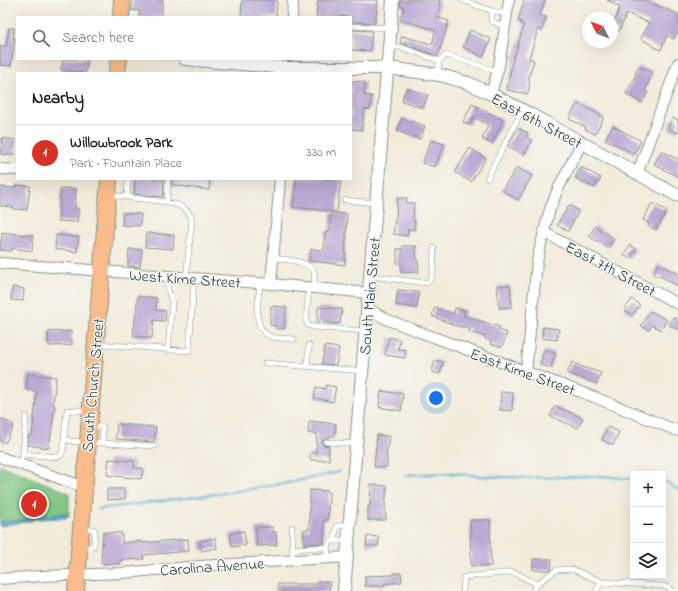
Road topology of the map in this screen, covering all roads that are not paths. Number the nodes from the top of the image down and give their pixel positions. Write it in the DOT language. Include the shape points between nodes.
graph roads {
  1 [pos="122,0"];
  2 [pos="293,0"];
  3 [pos="393,0"];
  4 [pos="462,0"];
  5 [pos="509,0"];
  6 [pos="492,11"];
  7 [pos="507,14"];
  8 [pos="121,16"];
  9 [pos="292,16"];
  10 [pos="352,26"];
  11 [pos="505,27"];
  12 [pos="390,28"];
  13 [pos="389,47"];
  14 [pos="119,60"];
  15 [pos="203,60"];
  16 [pos="439,61"];
  17 [pos="678,63"];
  18 [pos="288,66"];
  19 [pos="388,68"];
  20 [pos="497,71"];
  21 [pos="117,72"];
  22 [pos="438,75"];
  23 [pos="491,94"];
  24 [pos="522,110"];
  25 [pos="581,144"];
  26 [pos="0,168"];
  27 [pos="16,170"];
  28 [pos="637,174"];
  29 [pos="109,180"];
  30 [pos="128,180"];
  31 [pos="168,180"];
  32 [pos="280,180"];
  33 [pos="487,180"];
  34 [pos="107,195"];
  35 [pos="678,196"];
  36 [pos="127,197"];
  37 [pos="345,200"];
  38 [pos="167,202"];
  39 [pos="377,204"];
  40 [pos="545,233"];
  41 [pos="434,248"];
  42 [pos="273,258"];
  43 [pos="0,263"];
  44 [pos="102,271"];
  45 [pos="167,276"];
  46 [pos="370,276"];
  47 [pos="190,278"];
  48 [pos="266,284"];
  49 [pos="312,288"];
  50 [pos="369,293"];
  51 [pos="678,304"];
  52 [pos="368,309"];
  53 [pos="366,331"];
  54 [pos="294,339"];
  55 [pos="95,344"];
  56 [pos="309,345"];
  57 [pos="168,350"];
  58 [pos="265,363"];
  59 [pos="307,366"];
  60 [pos="363,372"];
  61 [pos="526,372"];
  62 [pos="26,416"];
  63 [pos="89,419"];
  64 [pos="678,431"];
  65 [pos="64,440"];
  66 [pos="326,442"];
  67 [pos="95,443"];
  68 [pos="357,444"];
  69 [pos="155,446"];
  70 [pos="0,457"];
  71 [pos="21,459"];
  72 [pos="84,487"];
  73 [pos="350,525"];
  74 [pos="292,528"];
  75 [pos="334,540"];
  76 [pos="348,540"];
  77 [pos="327,547"];
  78 [pos="293,548"];
  79 [pos="346,557"];
  80 [pos="328,558"];
  81 [pos="293,560"];
  82 [pos="77,574"];
  83 [pos="0,579"];
  84 [pos="602,582"];
  85 [pos="537,584"];
  86 [pos="76,591"];
  87 [pos="344,591"];
  88 [pos="463,591"];
  89 [pos="533,591"];
  90 [pos="596,591"];
  91 [pos="672,591"];
  1 -- 8 [label="main road"];
  2 -- 9 [label="street"];
  3 -- 12 [label="street, South Main Street"];
  4 -- 6 [label="lane"];
  5 -- 7 [label="street"];
  6 -- 7 [label="lane"];
  6 -- 11 [label="lane" via="490,22"];
  7 -- 11 [label="street"];
  10 -- 12 [label="lane"];
  11 -- 20 [label="street"];
  12 -- 13 [label="street, South Main Street"];
  13 -- 16 [label="lane" via="401,47"];
  13 -- 19 [label="street, South Main Street"];
  14 -- 21 [label="main road"];
  15 -- 18 [label="street, East 6th Street"];
  16 -- 20 [label="lane" via="446,55"];
  16 -- 22 [label="lane"];
  17 -- 28 [label="street"];
  18 -- 19 [label="street, East 6th Street"];
  19 -- 22 [label="street, East 6th Street"];
  19 -- 39 [label="street, South Main Street"];
  20 -- 23 [label="street"];
  22 -- 23 [label="street, East 6th Street" via="468,83"];
  23 -- 24 [label="street, East 6th Street"];
  24 -- 25 [label="street, East 6th Street"];
  24 -- 33 [label="lane"];
  25 -- 28 [label="street, East 6th Street"];
  25 -- 40 [label="street" via="558,189 549,212"];
  26 -- 27 [label="street"];
  28 -- 35 [label="street, East 6th Street"];
  29 -- 34 [label="main road, South Church Street"];
  30 -- 36 [label="lane"];
  31 -- 38 [label="lane"];
  32 -- 42 [label="street"];
  34 -- 36 [label="lane"];
  34 -- 44 [label="main road, South Church Street"];
  36 -- 38 [label="lane"];
  37 -- 39 [label="lane"];
  38 -- 47 [label="lane" via="189,211 192,218"];
  39 -- 46 [label="street, South Main Street"];
  40 -- 51 [label="street, East 7th Street"];
  40 -- 61 [label="street" via="537,262"];
  41 -- 46 [label="lane" via="432,273 427,283"];
  42 -- 48 [label="street"];
  42 -- 49 [label="lane" via="306,263 314,273"];
  43 -- 44 [label="street, West Kime Street"];
  44 -- 45 [label="street, West Kime Street"];
  44 -- 55 [label="main road, South Church Street"];
  45 -- 47 [label="street, West Kime Street"];
  45 -- 57 [label="lane" via="172,302"];
  46 -- 50 [label="street, South Main Street"];
  47 -- 48 [label="street, West Kime Street"];
  47 -- 57 [label="lane" via="189,351"];
  48 -- 49 [label="street, West Kime Street"];
  48 -- 54 [label="lane" via="258,315 261,328 269,336"];
  49 -- 50 [label="street, West Kime Street"];
  49 -- 53 [label="lane" via="306,320 308,325"];
  50 -- 52 [label="street, South Main Street"];
  52 -- 53 [label="street, South Main Street"];
  52 -- 61 [label="street, East Kime Street" via="388,320"];
  53 -- 60 [label="street, South Main Street"];
  55 -- 57 [label="lane"];
  55 -- 63 [label="main road, South Church Street"];
  56 -- 59 [label="lane"];
  58 -- 59 [label="lane"];
  59 -- 60 [label="lane"];
  60 -- 68 [label="street, South Main Street"];
  61 -- 64 [label="street, East Kime Street"];
  62 -- 71 [label="lane"];
  63 -- 65 [label="lane" via="67,410"];
  63 -- 67 [label="main road, South Church Street"];
  65 -- 67 [label="lane"];
  65 -- 71 [label="lane" via="61,455 58,457"];
  66 -- 68 [label="lane"];
  67 -- 69 [label="lane"];
  67 -- 72 [label="main road, South Church Street"];
  68 -- 73 [label="street, South Main Street"];
  70 -- 71 [label="street"];
  71 -- 72 [label="street"];
  72 -- 82 [label="main road, South Church Street"];
  73 -- 75 [label="lane" via="337,526"];
  73 -- 76 [label="street, South Main Street"];
  74 -- 78 [label="lane"];
  75 -- 76 [label="lane"];
  75 -- 77 [label="lane"];
  76 -- 79 [label="street, South Main Street"];
  77 -- 78 [label="lane"];
  77 -- 80 [label="lane"];
  78 -- 81 [label="lane"];
  79 -- 80 [label="street, Carolina Avenue"];
  79 -- 87 [label="street, South Main Street"];
  80 -- 81 [label="street, Carolina Avenue"];
  81 -- 82 [label="street, Carolina Avenue"];
  82 -- 83 [label="street, Carolina Avenue"];
  82 -- 86 [label="main road, South Church Street"];
  84 -- 85 [label="lane" via="572,568 556,570"];
  84 -- 90 [label="lane"];
  84 -- 91 [label="lane" via="663,586"];
  85 -- 88 [label="lane" via="513,572 464,577"];
  85 -- 89 [label="lane"];
}
